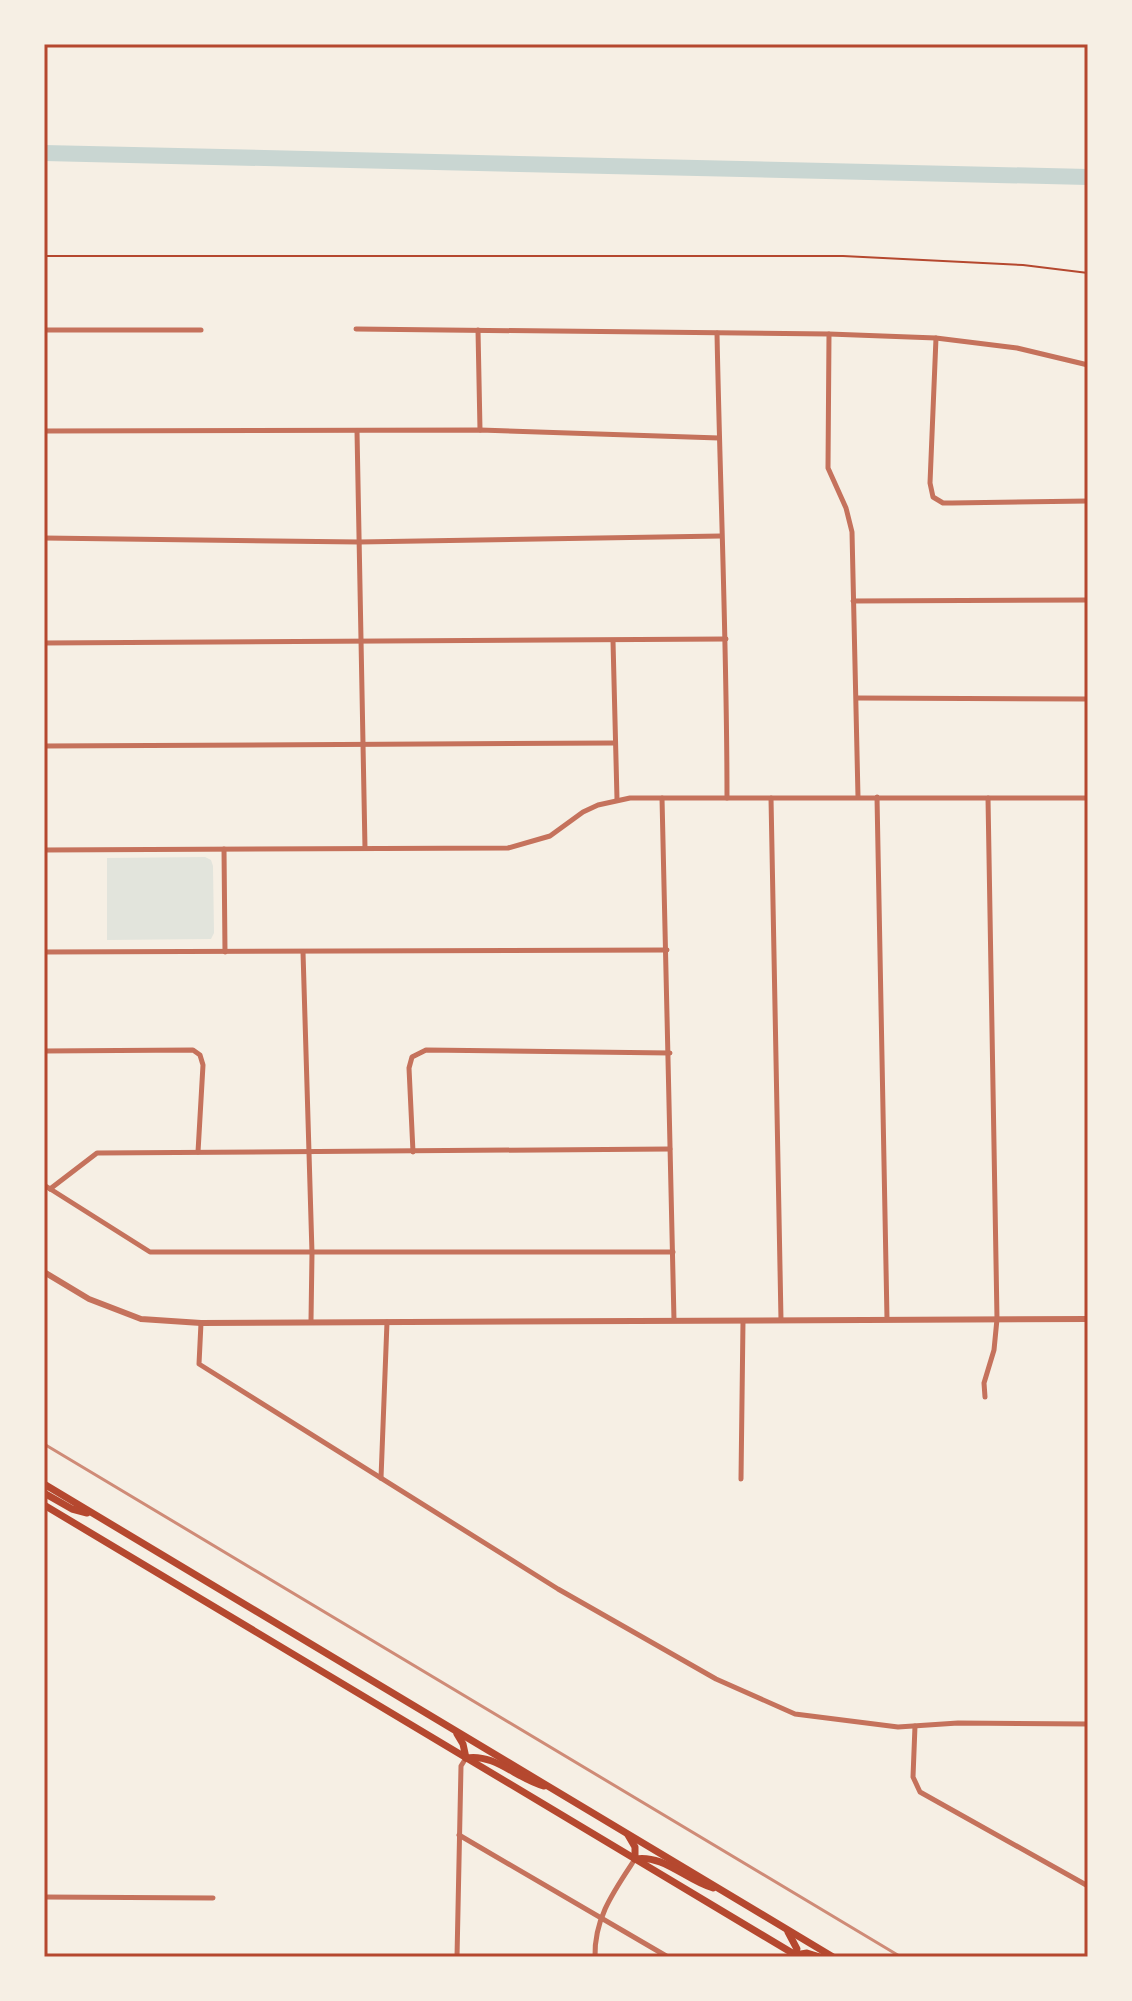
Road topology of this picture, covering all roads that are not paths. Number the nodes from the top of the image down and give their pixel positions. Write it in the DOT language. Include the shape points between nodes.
graph roads {
  1 [pos="356,329"];
  2 [pos="44,330"];
  3 [pos="201,330"];
  4 [pos="478,330"];
  5 [pos="717,333"];
  6 [pos="829,334"];
  7 [pos="936,338"];
  8 [pos="1088,365"];
  9 [pos="480,430"];
  10 [pos="44,431"];
  11 [pos="357,431"];
  12 [pos="719,438"];
  13 [pos="1088,501"];
  14 [pos="721,536"];
  15 [pos="44,538"];
  16 [pos="359,542"];
  17 [pos="1088,600"];
  18 [pos="853,601"];
  19 [pos="726,639"];
  20 [pos="613,641"];
  21 [pos="361,642"];
  22 [pos="44,643"];
  23 [pos="857,698"];
  24 [pos="1088,699"];
  25 [pos="614,743"];
  26 [pos="363,744"];
  27 [pos="44,746"];
  28 [pos="858,797"];
  29 [pos="877,797"];
  30 [pos="662,798"];
  31 [pos="727,798"];
  32 [pos="771,798"];
  33 [pos="988,798"];
  34 [pos="1088,798"];
  35 [pos="617,799"];
  36 [pos="365,848"];
  37 [pos="224,849"];
  38 [pos="44,850"];
  39 [pos="667,950"];
  40 [pos="44,952"];
  41 [pos="225,952"];
  42 [pos="303,952"];
  43 [pos="44,1051"];
  44 [pos="670,1053"];
  45 [pos="670,1149"];
  46 [pos="309,1151"];
  47 [pos="198,1152"];
  48 [pos="413,1152"];
  49 [pos="47,1187"];
  50 [pos="673,1252"];
  51 [pos="312,1253"];
  52 [pos="44,1272"];
  53 [pos="887,1319"];
  54 [pos="997,1319"];
  55 [pos="1088,1319"];
  56 [pos="674,1320"];
  57 [pos="743,1320"];
  58 [pos="781,1320"];
  59 [pos="311,1321"];
  60 [pos="387,1321"];
  61 [pos="201,1323"];
  62 [pos="985,1397"];
  63 [pos="381,1478"];
  64 [pos="741,1479"];
  65 [pos="44,1484"];
  66 [pos="44,1493"];
  67 [pos="44,1505"];
  68 [pos="97,1516"];
  69 [pos="1088,1724"];
  70 [pos="915,1726"];
  71 [pos="455,1730"];
  72 [pos="466,1758"];
  73 [pos="552,1789"];
  74 [pos="627,1833"];
  75 [pos="459,1835"];
  76 [pos="635,1859"];
  77 [pos="1088,1886"];
  78 [pos="722,1890"];
  79 [pos="44,1897"];
  80 [pos="213,1898"];
  81 [pos="600,1917"];
  82 [pos="786,1929"];
  83 [pos="660,1955"];
  84 [pos="796,1956"];
  85 [pos="457,1957"];
  86 [pos="595,1957"];
  87 [pos="668,1957"];
  88 [pos="820,1957"];
  89 [pos="833,1957"];
  1 -- 4 [label="street"];
  2 -- 3 [label="street"];
  4 -- 5 [label="street"];
  4 -- 9 [label="street"];
  5 -- 6 [label="street"];
  5 -- 12 [label="street"];
  6 -- 7 [label="street"];
  6 -- 18 [label="street" via="828,468 852,532"];
  7 -- 8 [label="street" via="1017,348"];
  7 -- 13 [label="street" via="933,497 943,503"];
  9 -- 11 [label="street"];
  9 -- 12 [label="street"];
  10 -- 11 [label="street"];
  11 -- 16 [label="street"];
  12 -- 14 [label="street"];
  14 -- 16 [label="street"];
  14 -- 19 [label="street"];
  15 -- 16 [label="street"];
  16 -- 21 [label="street"];
  17 -- 18 [label="street"];
  18 -- 23 [label="street"];
  19 -- 20 [label="street"];
  19 -- 31 [label="street"];
  20 -- 21 [label="street"];
  20 -- 25 [label="street"];
  21 -- 22 [label="street"];
  21 -- 26 [label="street"];
  23 -- 24 [label="street"];
  23 -- 28 [label="street"];
  25 -- 26 [label="street"];
  25 -- 35 [label="street"];
  26 -- 27 [label="street"];
  26 -- 36 [label="street"];
  28 -- 29 [label="street"];
  28 -- 32 [label="street"];
  29 -- 33 [label="street"];
  29 -- 53 [label="street"];
  30 -- 31 [label="street"];
  30 -- 35 [label="street"];
  30 -- 39 [label="street"];
  31 -- 32 [label="street"];
  32 -- 58 [label="street"];
  33 -- 34 [label="street"];
  33 -- 54 [label="street"];
  35 -- 36 [label="street" via="583,812 550,836 508,848"];
  36 -- 37 [label="street"];
  37 -- 38 [label="street"];
  37 -- 41 [label="street"];
  39 -- 42 [label="street"];
  39 -- 44 [label="street"];
  40 -- 41 [label="street"];
  41 -- 42 [label="street"];
  42 -- 46 [label="street"];
  43 -- 47 [label="street" via="193,1050 203,1065"];
  44 -- 45 [label="street"];
  44 -- 48 [label="street" via="426,1050 412,1057 409,1068"];
  45 -- 48 [label="street"];
  45 -- 50 [label="street"];
  46 -- 47 [label="street"];
  46 -- 48 [label="street"];
  46 -- 51 [label="street"];
  47 -- 49 [label="street" via="97,1153"];
  49 -- 51 [label="street" via="150,1252"];
  50 -- 51 [label="street"];
  50 -- 56 [label="street"];
  51 -- 59 [label="street"];
  52 -- 61 [label="street" via="89,1299 141,1319"];
  53 -- 54 [label="street"];
  53 -- 58 [label="street"];
  54 -- 55 [label="street"];
  54 -- 62 [label="street"];
  56 -- 57 [label="street"];
  56 -- 60 [label="street"];
  57 -- 58 [label="street"];
  57 -- 64 [label="street"];
  59 -- 60 [label="street"];
  59 -- 61 [label="street"];
  60 -- 63 [label="street"];
  61 -- 63 [label="street" via="199,1364"];
  63 -- 70 [label="street" via="558,1589 716,1679 795,1714"];
  65 -- 68 [label="main road"];
  66 -- 68 [label="main road"];
  67 -- 72 [label="main road"];
  68 -- 71 [label="main road"];
  69 -- 70 [label="street"];
  70 -- 77 [label="street" via="913,1777 920,1792"];
  71 -- 72 [label="main road"];
  71 -- 73 [label="main road"];
  72 -- 73 [label="main road" via="489,1759"];
  72 -- 75 [label="street" via="461,1766"];
  72 -- 76 [label="main road"];
  73 -- 74 [label="main road"];
  74 -- 76 [label="main road"];
  74 -- 78 [label="main road"];
  75 -- 81 [label="street"];
  75 -- 85 [label="street"];
  76 -- 78 [label="main road" via="657,1859 698,1884"];
  76 -- 81 [label="street"];
  76 -- 84 [label="main road"];
  78 -- 82 [label="main road"];
  79 -- 80 [label="street"];
  81 -- 83 [label="street"];
  81 -- 86 [label="street"];
  82 -- 84 [label="main road"];
  82 -- 89 [label="main road"];
  83 -- 87 [label="street"];
  84 -- 88 [label="main road"];
}
